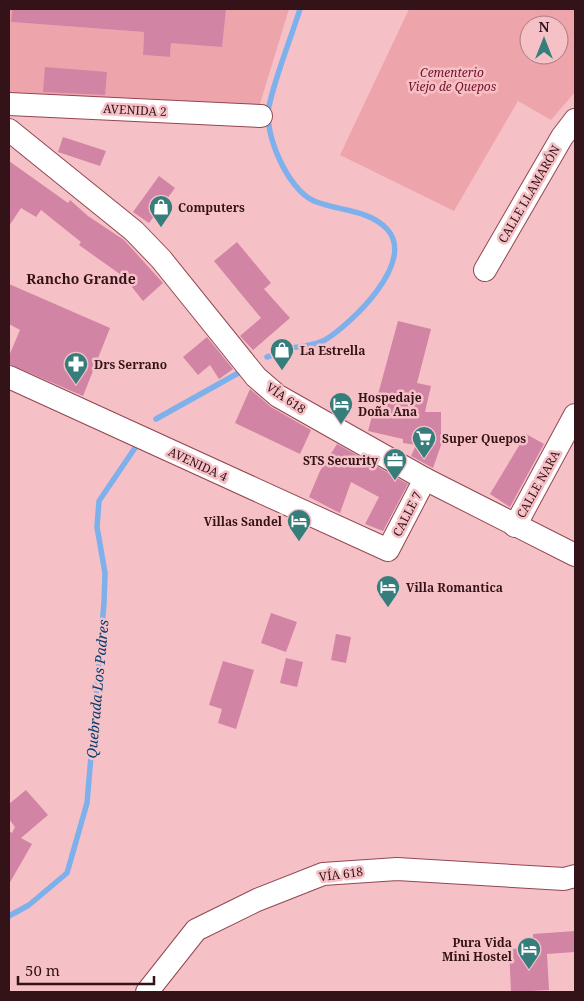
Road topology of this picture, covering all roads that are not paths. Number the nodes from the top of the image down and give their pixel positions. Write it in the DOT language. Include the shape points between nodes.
graph roads {
  1 [pos="9,104"];
  2 [pos="261,116"];
  3 [pos="575,120"];
  4 [pos="9,130"];
  5 [pos="485,270"];
  6 [pos="9,377"];
  7 [pos="575,415"];
  8 [pos="425,479"];
  9 [pos="515,526"];
  10 [pos="388,550"];
  11 [pos="575,554"];
  12 [pos="575,876"];
  13 [pos="147,992"];
  1 -- 2 [label="street, AVENIDA 2"];
  3 -- 5 [label="street, CALLE LLAMARÓN"];
  4 -- 8 [label="street, VÍA 618" via="134,231 161,258 256,377 278,396"];
  6 -- 10 [label="street, AVENIDA 4"];
  7 -- 9 [label="street, CALLE NARA"];
  8 -- 9 [label="street, VÍA 618"];
  8 -- 10 [label="street, CALLE 7"];
  9 -- 11 [label="street, VÍA 618"];
  12 -- 13 [label="street, VÍA 618" via="564,879 398,869 323,874 257,900 196,930"];
}
